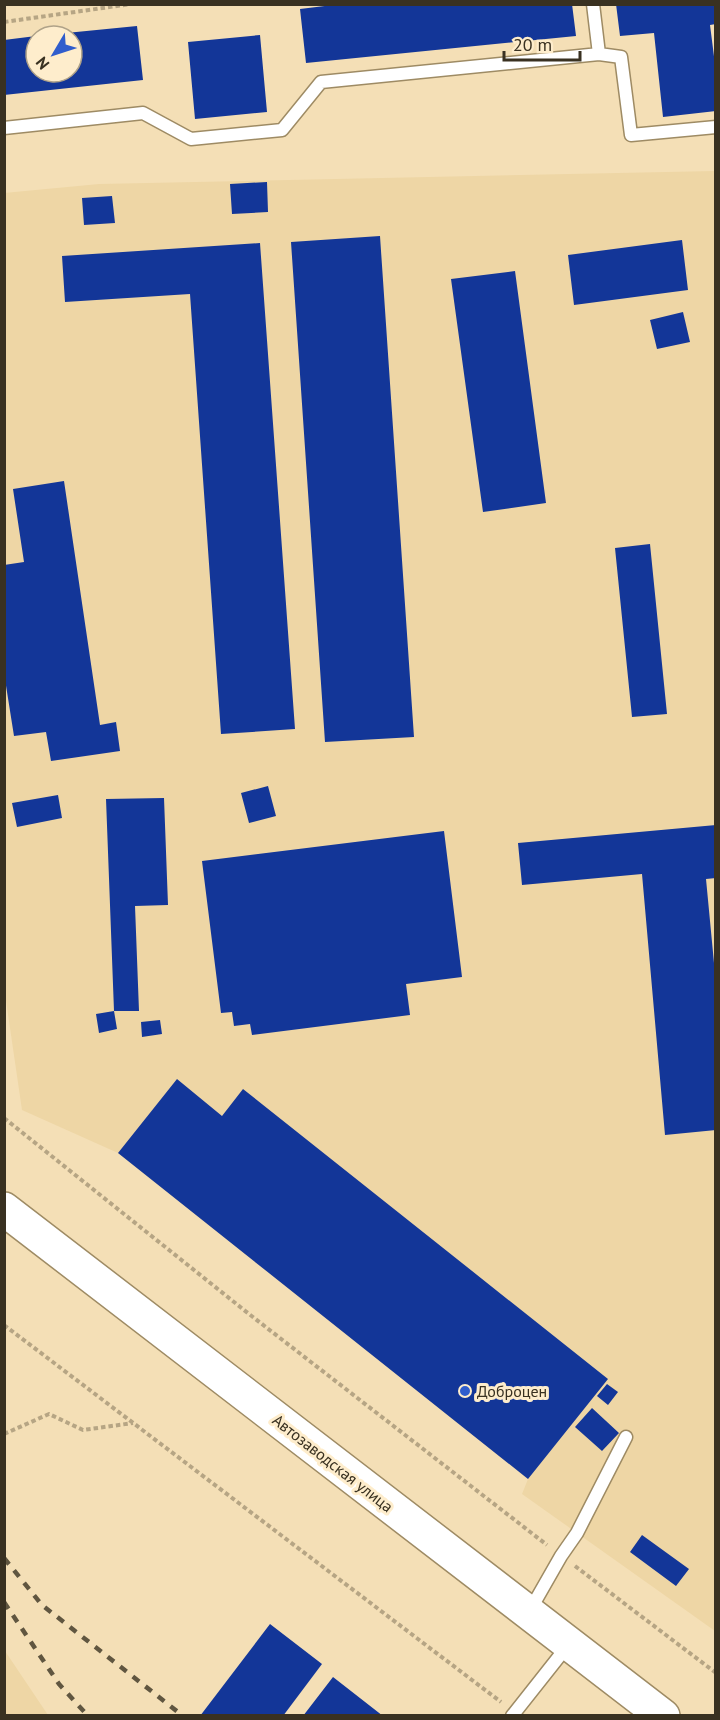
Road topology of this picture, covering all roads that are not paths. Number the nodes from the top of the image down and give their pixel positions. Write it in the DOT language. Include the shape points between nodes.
graph roads {
  1 [pos="593,4"];
  2 [pos="599,54"];
  3 [pos="716,127"];
  4 [pos="4,128"];
  5 [pos="4,1209"];
  6 [pos="626,1437"];
  7 [pos="528,1613"];
  8 [pos="569,1643"];
  9 [pos="513,1714"];
  10 [pos="663,1716"];
  1 -- 2 [label="lane"];
  2 -- 3 [label="lane" via="621,57 632,135"];
  2 -- 4 [label="lane" via="321,82 282,130 191,139 143,113"];
  5 -- 7 [label="street, Автозаводская улица"];
  6 -- 7 [label="lane" via="577,1533"];
  7 -- 8 [label="street, Автозаводская улица"];
  8 -- 9 [label="lane"];
  8 -- 10 [label="street, Автозаводская улица"];
}
